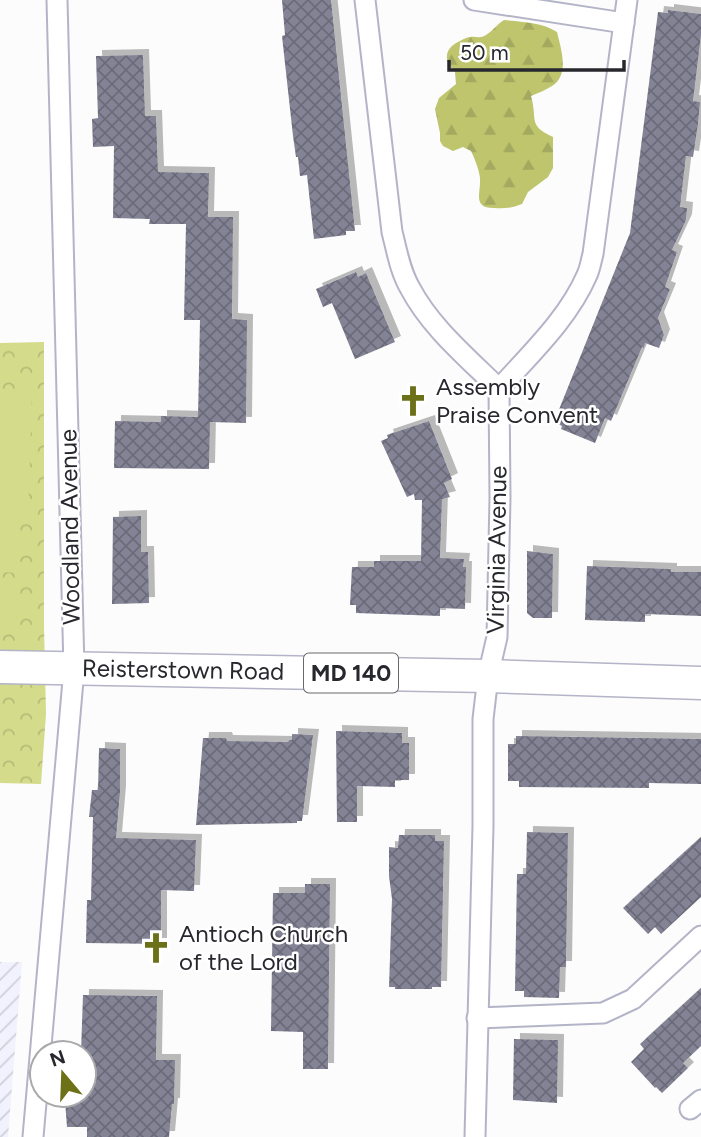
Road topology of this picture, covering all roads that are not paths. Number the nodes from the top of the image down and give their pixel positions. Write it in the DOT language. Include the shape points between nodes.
graph roads {
  1 [pos="58,0"];
  2 [pos="365,0"];
  3 [pos="474,0"];
  4 [pos="627,0"];
  5 [pos="624,23"];
  6 [pos="499,389"];
  7 [pos="0,667"];
  8 [pos="74,669"];
  9 [pos="488,676"];
  10 [pos="701,683"];
  11 [pos="701,936"];
  12 [pos="477,1018"];
  13 [pos="33,1137"];
  14 [pos="475,1137"];
  1 -- 8 [label="street, Woodland Avenue"];
  2 -- 6 [label="street" via="392,232 400,264 421,307"];
  3 -- 5 [label="street"];
  4 -- 5 [label="street"];
  5 -- 6 [label="street" via="587,274 558,322"];
  6 -- 9 [label="street, Virginia Avenue" via="497,636"];
  7 -- 8 [label="main road, Reisterstown Road / MD 140"];
  8 -- 9 [label="main road, Reisterstown Road / MD 140"];
  8 -- 13 [label="street, Woodland Avenue"];
  9 -- 10 [label="main road, Reisterstown Road / MD 140"];
  9 -- 12 [label="street, Virginia Avenue" via="483,719"];
  11 -- 12 [label="street" via="633,999 603,1013"];
  12 -- 14 [label="street, Virginia Avenue"];
}
